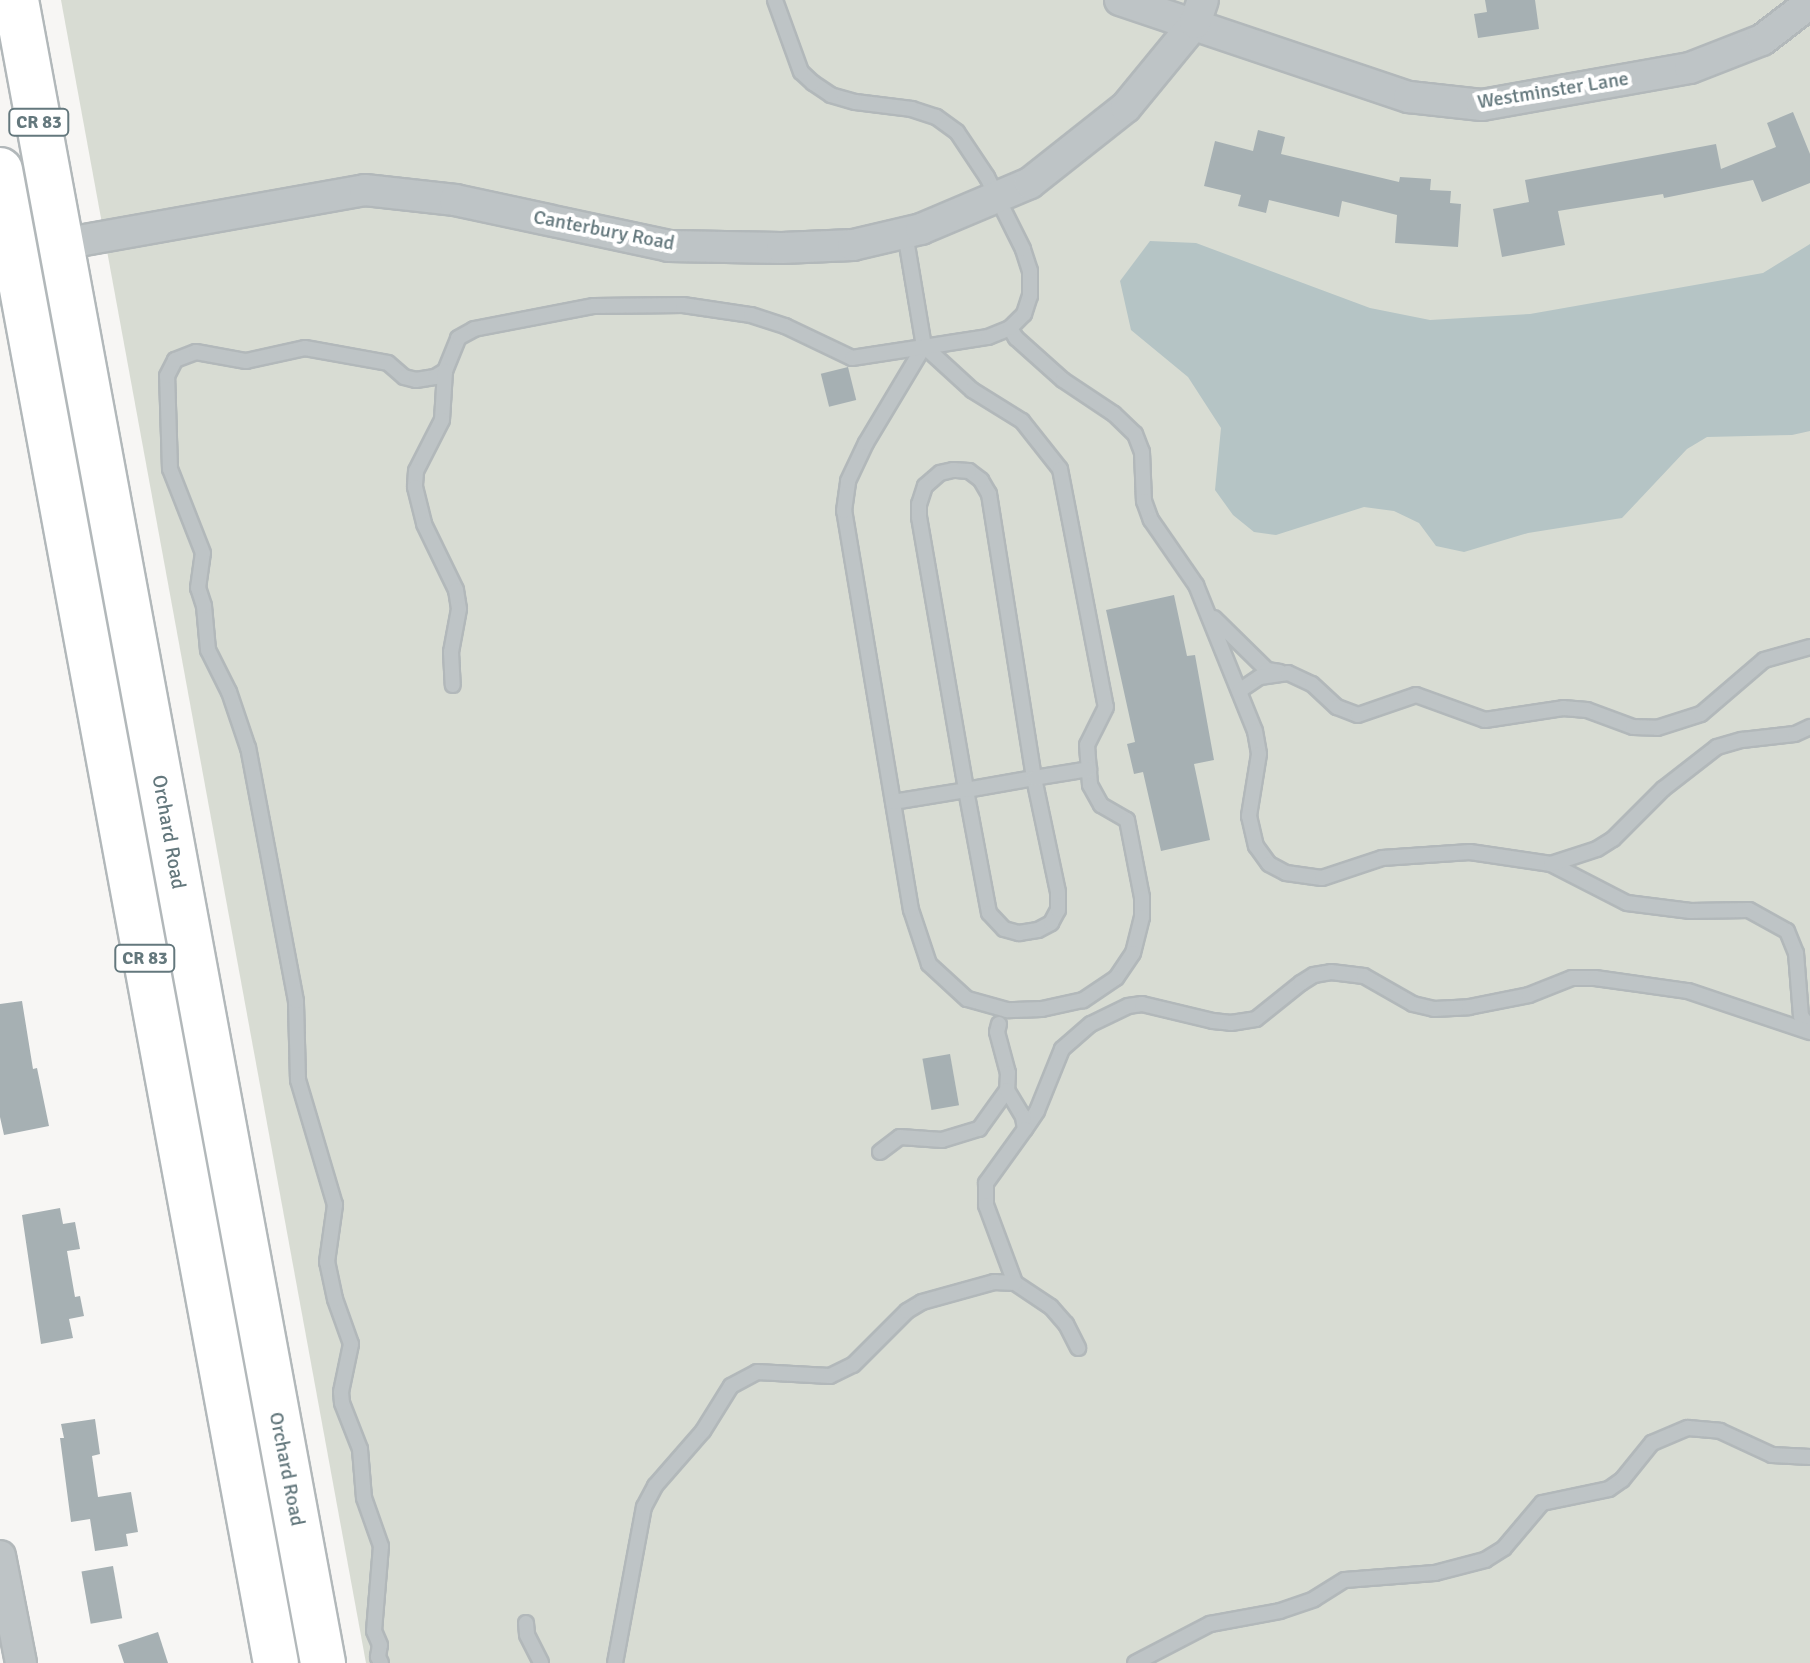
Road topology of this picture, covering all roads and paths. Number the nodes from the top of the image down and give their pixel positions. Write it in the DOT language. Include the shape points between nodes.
graph roads {
  1 [pos="16,0"];
  2 [pos="775,0"];
  3 [pos="1120,0"];
  4 [pos="1810,3"];
  5 [pos="1199,12"];
  6 [pos="0,170"];
  7 [pos="998,197"];
  8 [pos="905,233"];
  9 [pos="62,244"];
  10 [pos="1010,328"];
  11 [pos="924,346"];
  12 [pos="445,371"];
  13 [pos="1196,585"];
  14 [pos="1810,647"];
  15 [pos="1288,673"];
  16 [pos="453,685"];
  17 [pos="1239,691"];
  18 [pos="1810,727"];
  19 [pos="1089,769"];
  20 [pos="1034,778"];
  21 [pos="966,790"];
  22 [pos="893,802"];
  23 [pos="1551,864"];
  24 [pos="999,1024"];
  25 [pos="1810,1030"];
  26 [pos="1007,1090"];
  27 [pos="1025,1129"];
  28 [pos="880,1152"];
  29 [pos="1015,1283"];
  30 [pos="1078,1348"];
  31 [pos="1810,1457"];
  32 [pos="0,1556"];
  33 [pos="526,1623"];
  34 [pos="21,1663"];
  35 [pos="276,1663"];
  36 [pos="323,1663"];
  37 [pos="381,1663"];
  38 [pos="541,1663"];
  39 [pos="615,1663"];
  40 [pos="1135,1663"];
  1 -- 9 [label="main road, Orchard Road / CR 83"];
  2 -- 7 [label="lane" via="801,72 831,95 936,117 957,132"];
  3 -- 5 [label="street, Westminster Lane"];
  4 -- 5 [label="street, Westminster Lane" via="1762,40 1690,68 1482,105 1409,97"];
  5 -- 7 [label="street, Canterbury Road" via="1126,107 1030,183"];
  6 -- 35 [label="main road, CR 83"];
  7 -- 8 [label="street, Canterbury Road"];
  7 -- 10 [label="lane" via="1030,271 1024,314"];
  8 -- 9 [label="street, Canterbury Road" via="838,245 669,246 455,200 365,190"];
  8 -- 11 [label="lane"];
  9 -- 36 [label="main road, Orchard Road / CR 83"];
  10 -- 11 [label="lane" via="988,337"];
  10 -- 13 [label="lane" via="1063,380 1135,434 1151,520"];
  11 -- 12 [label="lane" via="852,358 751,315 683,305 624,304 474,329 458,338"];
  11 -- 19 [label="lane" via="972,390 1022,421 1060,469 1106,707 1087,745"];
  11 -- 22 [label="lane" via="866,443 848,481 844,511"];
  12 -- 16 [label="lane" via="442,420 416,471 415,487 424,524 456,590"];
  12 -- 37 [label="lane" via="416,380 388,363 305,348 246,361 213,353 183,354 167,376 170,469 203,553 198,588 208,650 246,739 296,1001 298,1080 335,1205 327,1262 351,1344 342,1403 360,1449 364,1498 381,1546 374,1631"];
  13 -- 15 [label="lane" via="1212,617 1246,653 1267,670"];
  13 -- 17 [label="lane"];
  14 -- 15 [label="lane" via="1764,660 1701,714 1657,728 1633,727 1587,710 1563,708 1485,720 1416,695 1358,715"];
  15 -- 17 [label="lane" via="1260,677"];
  17 -- 23 [label="lane" via="1259,754 1249,816 1256,846 1269,864 1286,873 1322,878 1382,858 1470,852"];
  18 -- 23 [label="lane" via="1717,747 1663,789 1613,839"];
  19 -- 20 [label="lane"];
  19 -- 22 [label="lane" via="1090,785 1101,805 1127,820 1142,917 1133,953 1116,978 1083,1000 1042,1009 1007,1010 967,999 929,964 911,910"];
  20 -- 21 [label="lane"];
  20 -- 21 [label="lane" via="1058,910 1051,923 1038,930 1004,929 989,913"];
  20 -- 21 [label="lane" via="989,494 969,471 953,470 925,486 919,517"];
  21 -- 22 [label="lane"];
  23 -- 25 [label="lane" via="1627,903 1690,911 1749,910 1773,921 1787,931 1796,953 1801,1016"];
  24 -- 26 [label="lane"];
  25 -- 27 [label="lane" via="1688,991 1595,978 1572,978 1529,995 1479,1005 1434,1009 1413,1004 1364,976 1331,972 1301,983 1256,1019 1213,1021 1142,1004 1091,1024 1062,1049"];
  26 -- 27 [label="lane"];
  26 -- 28 [label="lane" via="992,1115 971,1133 942,1140 900,1137"];
  27 -- 29 [label="lane" via="993,1171 984,1195"];
  29 -- 30 [label="lane" via="1051,1307"];
  29 -- 39 [label="lane" via="994,1282 922,1302 853,1365 830,1376 757,1372 731,1386 644,1507"];
  31 -- 40 [label="lane" via="1772,1455 1720,1431 1688,1428 1652,1443 1609,1489 1542,1503 1504,1548 1485,1560 1435,1573 1345,1580 1280,1611 1210,1624"];
  32 -- 34 [label="street"];
  33 -- 38 [label="lane"];
}
